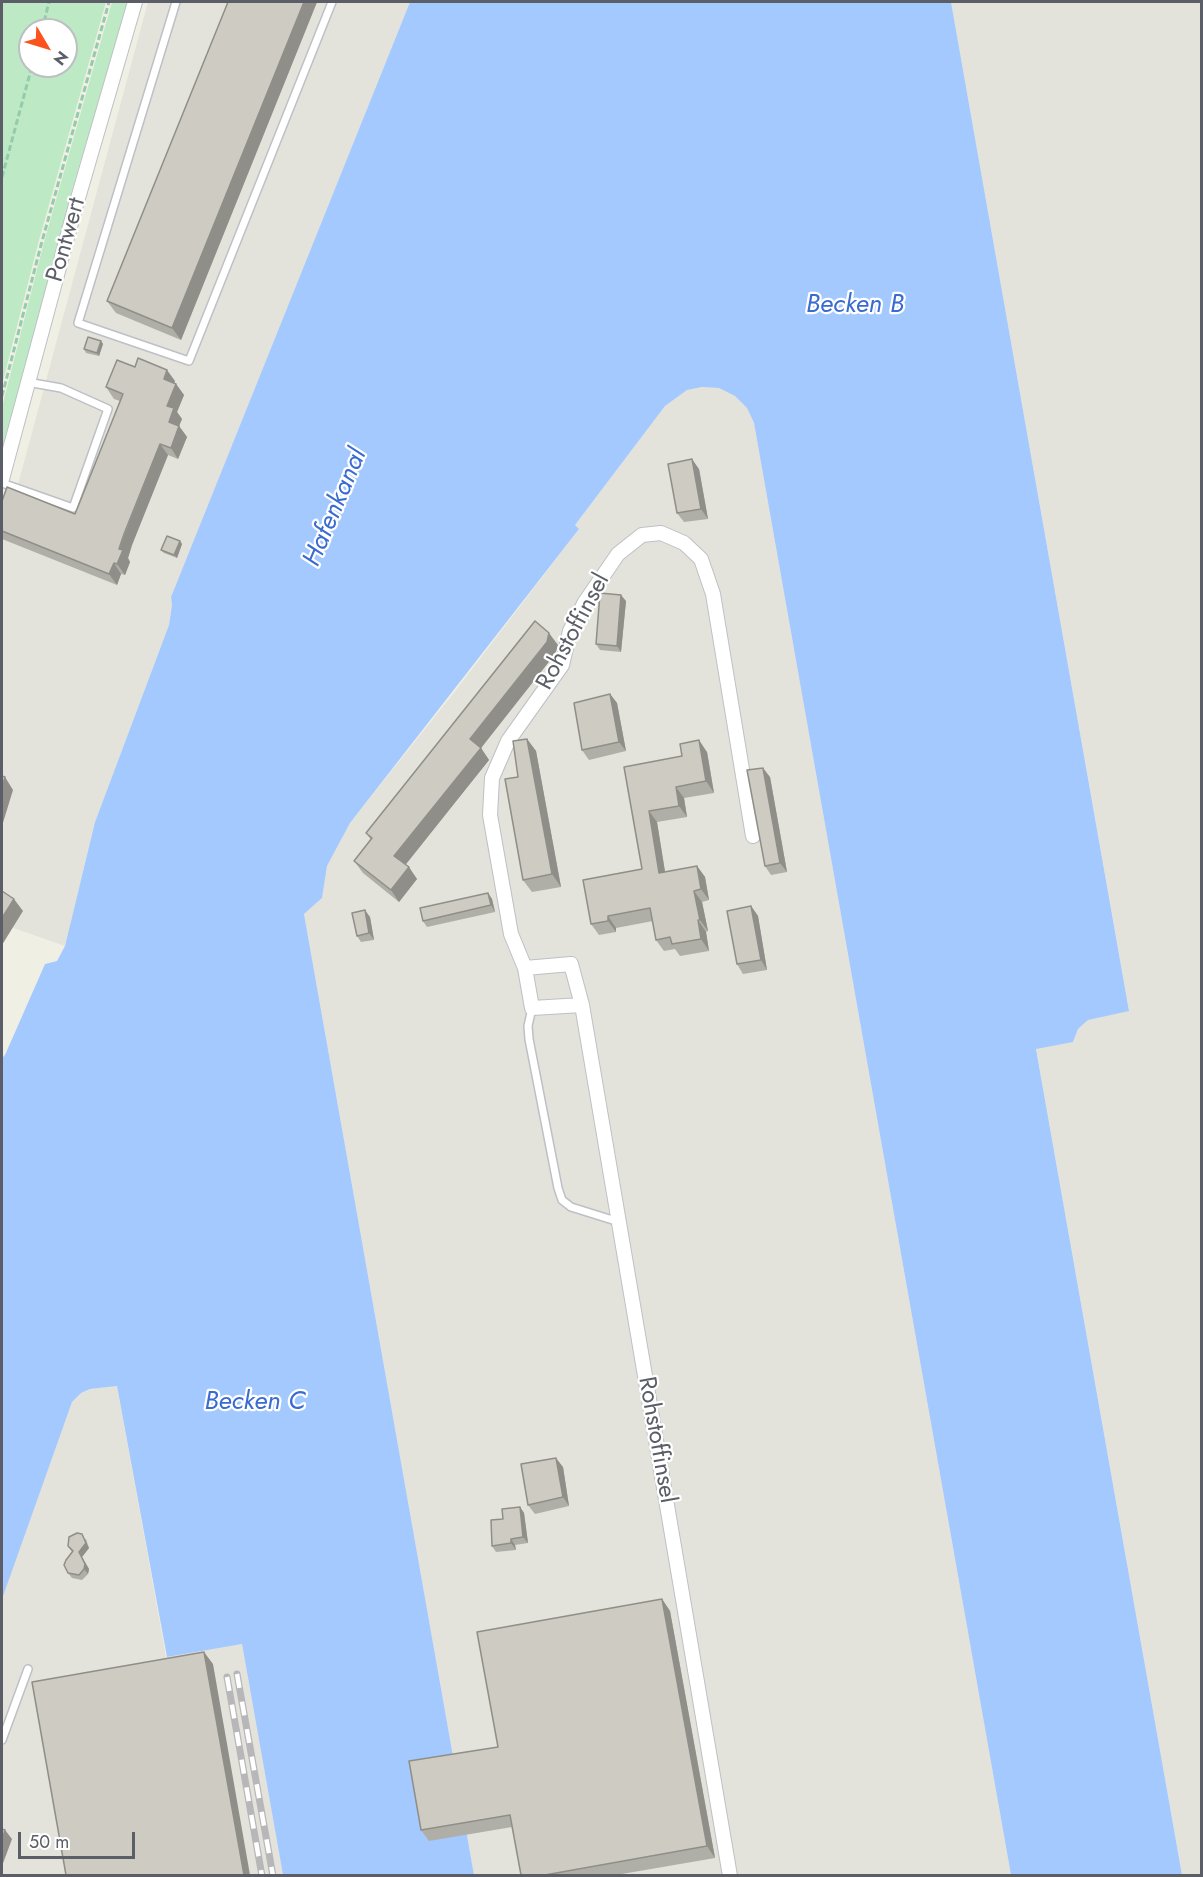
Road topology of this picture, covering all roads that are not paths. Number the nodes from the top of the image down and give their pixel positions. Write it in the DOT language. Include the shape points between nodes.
graph roads {
  1 [pos="135,2"];
  2 [pos="176,2"];
  3 [pos="332,2"];
  4 [pos="27,382"];
  5 [pos="2,481"];
  6 [pos="753,836"];
  7 [pos="525,968"];
  8 [pos="582,1005"];
  9 [pos="532,1008"];
  10 [pos="619,1222"];
  11 [pos="28,1669"];
  12 [pos="2,1740"];
  13 [pos="730,1875"];
  1 -- 4 [label="street, Pontwert"];
  2 -- 3 [label="lane" via="78,323 189,361"];
  4 -- 5 [label="street, Pontwert"];
  4 -- 5 [label="lane" via="61,388 108,409 73,508"];
  6 -- 7 [label="street, Rohstoffinsel" via="713,594 701,559 684,543 661,533 642,536 618,554 585,602 570,631 562,664 508,741 492,778 490,815 512,934"];
  7 -- 8 [label="street, Rohstoffinsel" via="571,964"];
  7 -- 9 [label="street, Rohstoffinsel"];
  8 -- 9 [label="street"];
  8 -- 10 [label="street, Rohstoffinsel"];
  9 -- 10 [label="lane" via="529,1039 562,1200 571,1207"];
  10 -- 13 [label="street, Rohstoffinsel"];
  11 -- 12 [label="lane"];
}
